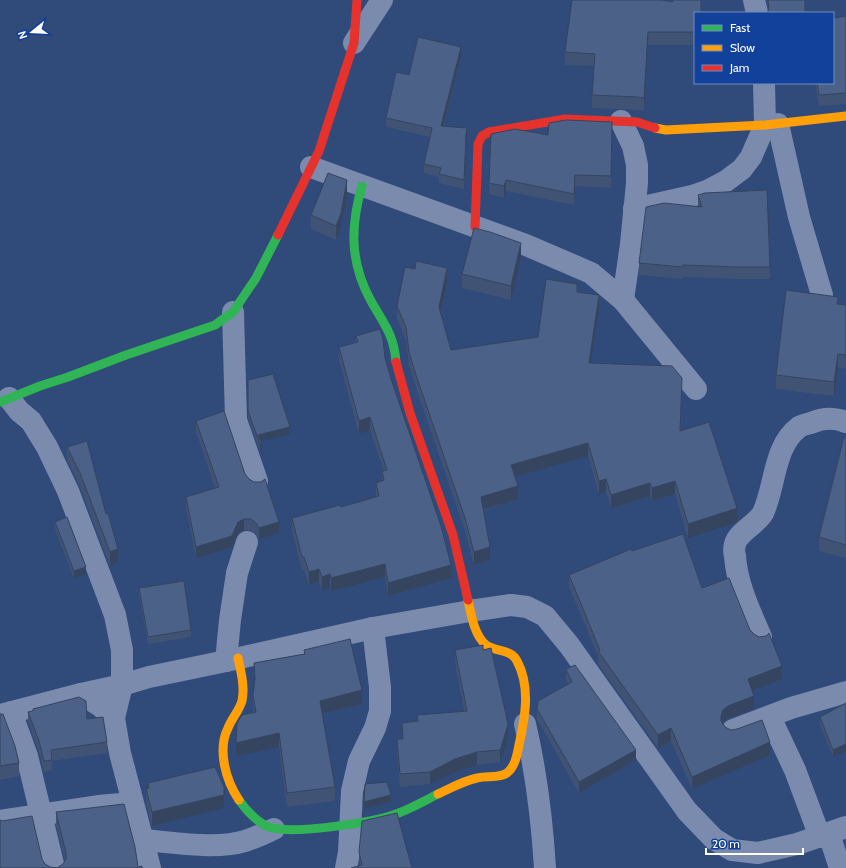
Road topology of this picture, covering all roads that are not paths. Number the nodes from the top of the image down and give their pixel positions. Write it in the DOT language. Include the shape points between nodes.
graph roads {
  1 [pos="357,0"];
  2 [pos="382,0"];
  3 [pos="754,0"];
  4 [pos="757,12"];
  5 [pos="354,43"];
  6 [pos="764,84"];
  7 [pos="846,116"];
  8 [pos="621,121"];
  9 [pos="771,125"];
  10 [pos="311,167"];
  11 [pos="362,186"];
  12 [pos="634,209"];
  13 [pos="475,227"];
  14 [pos="822,295"];
  15 [pos="623,300"];
  16 [pos="233,312"];
  17 [pos="696,389"];
  18 [pos="5,400"];
  19 [pos="846,422"];
  20 [pos="257,481"];
  21 [pos="247,542"];
  22 [pos="470,610"];
  23 [pos="373,628"];
  24 [pos="761,637"];
  25 [pos="232,660"];
  26 [pos="122,685"];
  27 [pos="846,692"];
  28 [pos="81,694"];
  29 [pos="6,714"];
  30 [pos="770,717"];
  31 [pos="114,718"];
  32 [pos="525,724"];
  33 [pos="733,730"];
  34 [pos="132,803"];
  35 [pos="41,815"];
  36 [pos="0,822"];
  37 [pos="350,825"];
  38 [pos="274,829"];
  39 [pos="832,832"];
  40 [pos="142,840"];
  41 [pos="738,859"];
  42 [pos="54,868"];
  43 [pos="150,868"];
  44 [pos="346,868"];
  45 [pos="545,868"];
  46 [pos="840,868"];
  1 -- 5 [label="street"];
  2 -- 5 [label="street"];
  3 -- 4 [label="street"];
  5 -- 10 [label="street" via="319,151"];
  6 -- 9 [label="street"];
  7 -- 9 [label="street"];
  8 -- 9 [label="street" via="637,122 666,130"];
  8 -- 12 [label="street" via="634,146 637,164"];
  8 -- 13 [label="street" via="565,119 489,132 482,136 478,144"];
  9 -- 12 [label="street" via="742,169 726,181 692,196"];
  9 -- 14 [label="street"];
  10 -- 11 [label="street"];
  10 -- 16 [label="street" via="256,278"];
  11 -- 13 [label="street"];
  11 -- 22 [label="street" via="352,228 354,255 364,285 394,344 397,368 454,538"];
  12 -- 15 [label="street"];
  13 -- 15 [label="street" via="526,245 591,273"];
  15 -- 17 [label="street"];
  16 -- 18 [label="street" via="215,325"];
  16 -- 20 [label="street" via="236,420"];
  18 -- 26 [label="street" via="31,421 68,491 115,615 122,650"];
  19 -- 24 [label="street" via="837,418 819,419 800,427 788,440 777,464 762,515 734,544 740,583"];
  21 -- 25 [label="street" via="237,573 230,620"];
  22 -- 23 [label="street"];
  22 -- 32 [label="street" via="482,642 489,647 513,654 518,661 525,690"];
  22 -- 41 [label="street" via="511,605 527,607 545,616 569,645 687,811 714,840"];
  23 -- 25 [label="street"];
  23 -- 37 [label="street" via="380,687 380,711 359,762 352,791"];
  25 -- 26 [label="street"];
  25 -- 38 [label="street" via="243,695 240,708 225,734 224,762 228,779 236,795 254,818 264,826"];
  26 -- 28 [label="street"];
  26 -- 31 [label="street"];
  27 -- 30 [label="street"];
  28 -- 29 [label="street"];
  28 -- 31 [label="street"];
  29 -- 35 [label="street" via="26,756"];
  30 -- 33 [label="street"];
  30 -- 39 [label="street" via="795,770"];
  31 -- 34 [label="street"];
  32 -- 37 [label="street" via="514,764 509,772 469,780 398,813"];
  32 -- 45 [label="street" via="534,762"];
  34 -- 35 [label="street"];
  34 -- 40 [label="street"];
  35 -- 36 [label="street"];
  35 -- 42 [label="street"];
  37 -- 38 [label="street"];
  37 -- 44 [label="street"];
  38 -- 40 [label="street" via="246,841 229,844"];
  39 -- 41 [label="street"];
  39 -- 46 [label="street"];
  40 -- 43 [label="street"];
}
